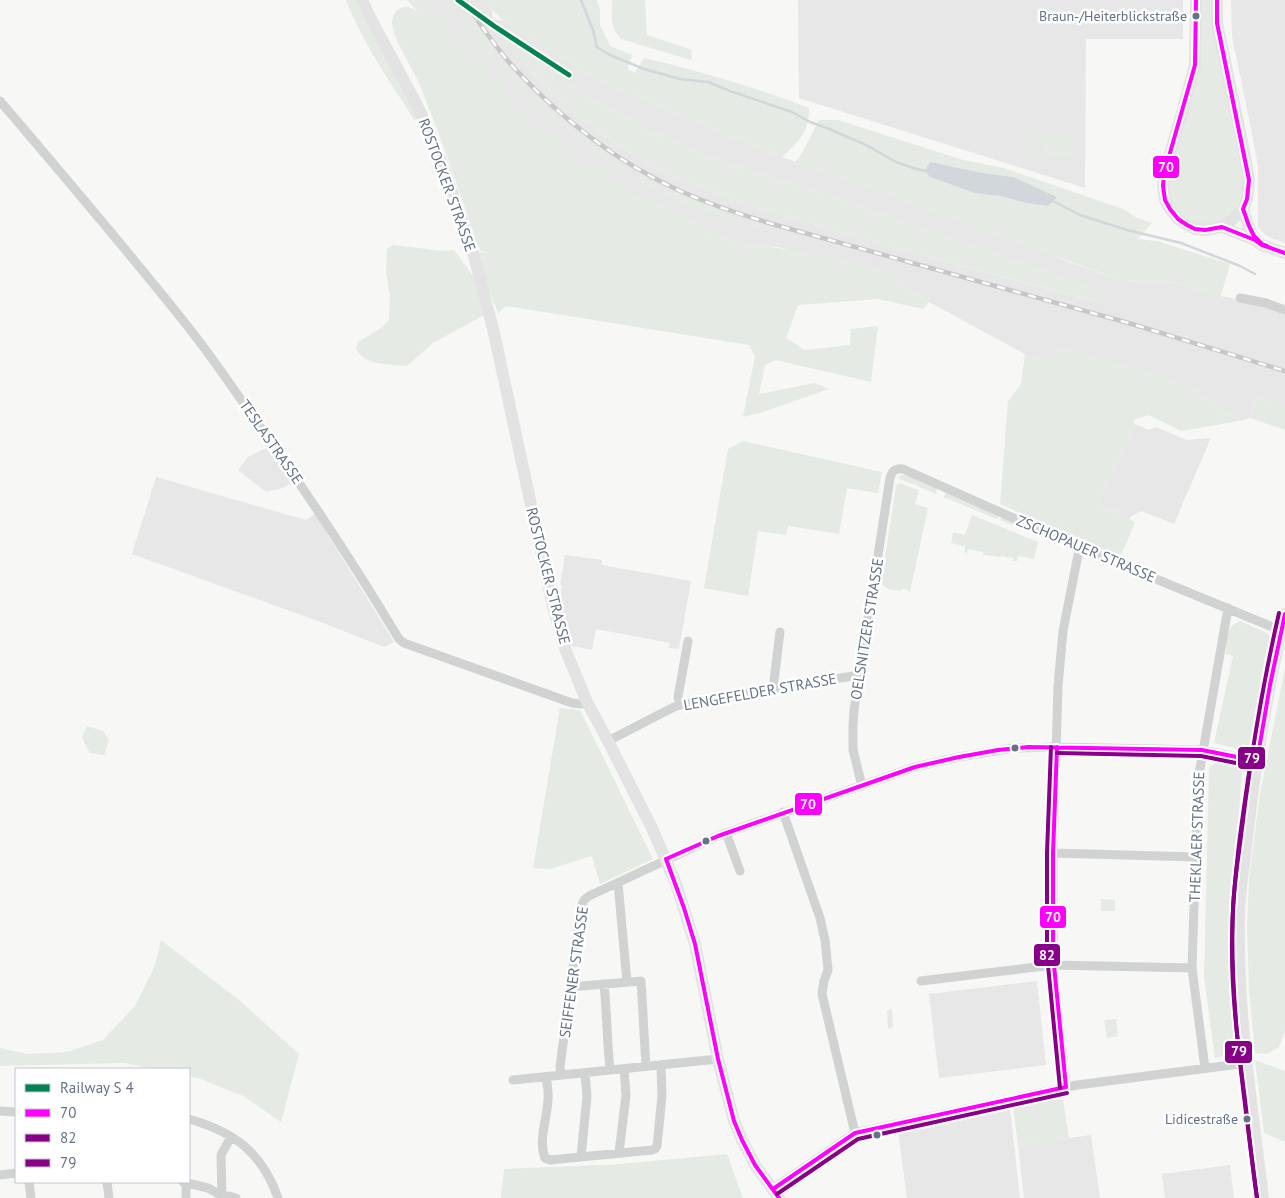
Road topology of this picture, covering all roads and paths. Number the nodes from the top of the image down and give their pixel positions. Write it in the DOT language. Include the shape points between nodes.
graph roads {
  1 [pos="362,0"];
  2 [pos="1196,0"];
  3 [pos="1217,0"];
  4 [pos="0,101"];
  5 [pos="1243,209"];
  6 [pos="1222,227"];
  7 [pos="1255,240"];
  8 [pos="1285,253"];
  9 [pos="1240,298"];
  10 [pos="1285,310"];
  11 [pos="892,472"];
  12 [pos="1081,548"];
  13 [pos="1228,608"];
  14 [pos="1285,614"];
  15 [pos="1282,629"];
  16 [pos="780,632"];
  17 [pos="688,641"];
  18 [pos="859,675"];
  19 [pos="773,689"];
  20 [pos="587,702"];
  21 [pos="680,705"];
  22 [pos="608,741"];
  23 [pos="1057,747"];
  24 [pos="1202,750"];
  25 [pos="1257,761"];
  26 [pos="862,786"];
  27 [pos="783,812"];
  28 [pos="726,833"];
  29 [pos="1053,853"];
  30 [pos="1196,857"];
  31 [pos="666,859"];
  32 [pos="740,871"];
  33 [pos="618,883"];
  34 [pos="1053,965"];
  35 [pos="1192,968"];
  36 [pos="921,981"];
  37 [pos="627,982"];
  38 [pos="604,984"];
  39 [pos="570,987"];
  40 [pos="718,1059"];
  41 [pos="1247,1063"];
  42 [pos="661,1065"];
  43 [pos="646,1066"];
  44 [pos="1205,1068"];
  45 [pos="624,1069"];
  46 [pos="610,1070"];
  47 [pos="585,1073"];
  48 [pos="561,1075"];
  49 [pos="546,1076"];
  50 [pos="513,1080"];
  51 [pos="1066,1087"];
  52 [pos="0,1112"];
  53 [pos="15,1112"];
  54 [pos="190,1119"];
  55 [pos="855,1133"];
  56 [pos="231,1137"];
  57 [pos="619,1154"];
  58 [pos="581,1157"];
  59 [pos="15,1173"];
  60 [pos="0,1175"];
  61 [pos="29,1183"];
  62 [pos="107,1183"];
  63 [pos="184,1183"];
  64 [pos="188,1183"];
  65 [pos="776,1194"];
  66 [pos="225,1197"];
  67 [pos="31,1198"];
  68 [pos="109,1198"];
  69 [pos="186,1198"];
  70 [pos="236,1198"];
  71 [pos="278,1198"];
  72 [pos="1263,1198"];
  1 -- 20 [label="main road, ROSTOCKER STRASSE" via="431,136 473,252 494,333 553,607 566,651"];
  2 -- 6 [label="main road" via="1195,65 1164,174 1163,193 1170,209 1187,225 1204,230"];
  3 -- 5 [label="main road" via="1217,23 1249,180"];
  4 -- 20 [label="street, TESLASTRASSE" via="212,358 290,468 399,639 572,703"];
  5 -- 6 [label="main road"];
  5 -- 7 [label="main road"];
  6 -- 7 [label="main road"];
  7 -- 8 [label="main road"];
  9 -- 10 [label="street"];
  11 -- 12 [label="street, ZSCHOPAUER STRASSE" via="903,468"];
  11 -- 18 [label="street, OELSNITZER STRASSE"];
  12 -- 13 [label="street, ZSCHOPAUER STRASSE"];
  12 -- 23 [label="street" via="1062,634 1056,712"];
  13 -- 15 [label="street, ZSCHOPAUER STRASSE"];
  13 -- 24 [label="street, THEKLAER STRASSE"];
  14 -- 15 [label="main road"];
  15 -- 25 [label="main road"];
  16 -- 19 [label="street"];
  17 -- 21 [label="street" via="678,697"];
  18 -- 19 [label="street, LENGEFELDER STRASSE"];
  18 -- 26 [label="street, OELSNITZER STRASSE" via="852,740"];
  19 -- 21 [label="street, LENGEFELDER STRASSE"];
  20 -- 22 [label="main road, ROSTOCKER STRASSE"];
  21 -- 22 [label="street, LENGEFELDER STRASSE"];
  22 -- 31 [label="main road, ROSTOCKER STRASSE"];
  23 -- 24 [label="street, SEIFFENER STRASSE"];
  23 -- 26 [label="street, SEIFFENER STRASSE" via="1013,748 959,757 915,767"];
  23 -- 29 [label="street"];
  24 -- 25 [label="street, SEIFFENER STRASSE"];
  24 -- 30 [label="street, THEKLAER STRASSE"];
  25 -- 41 [label="main road" via="1239,916 1240,998"];
  26 -- 27 [label="street, SEIFFENER STRASSE"];
  27 -- 28 [label="street, SEIFFENER STRASSE"];
  27 -- 55 [label="street" via="825,940 828,970 822,994"];
  28 -- 31 [label="street, SEIFFENER STRASSE"];
  28 -- 32 [label="street"];
  29 -- 30 [label="street"];
  29 -- 34 [label="street"];
  30 -- 35 [label="street, THEKLAER STRASSE"];
  31 -- 33 [label="street, SEIFFENER STRASSE"];
  31 -- 40 [label="main road, ROSTOCKER STRASSE" via="695,944"];
  33 -- 37 [label="street"];
  33 -- 39 [label="street, SEIFFENER STRASSE" via="584,900"];
  34 -- 35 [label="street"];
  34 -- 36 [label="street"];
  34 -- 51 [label="street"];
  35 -- 44 [label="street, THEKLAER STRASSE"];
  37 -- 38 [label="street"];
  37 -- 43 [label="street" via="640,981"];
  38 -- 39 [label="street"];
  38 -- 46 [label="street"];
  39 -- 48 [label="street, SEIFFENER STRASSE"];
  40 -- 42 [label="street"];
  40 -- 65 [label="main road, ROSTOCKER STRASSE" via="742,1140"];
  41 -- 44 [label="street"];
  41 -- 72 [label="main road"];
  42 -- 43 [label="street"];
  42 -- 57 [label="street" via="662,1096 657,1146 652,1150"];
  43 -- 45 [label="street"];
  44 -- 51 [label="street"];
  45 -- 46 [label="street"];
  45 -- 57 [label="street" via="626,1095"];
  46 -- 47 [label="street"];
  47 -- 48 [label="street"];
  47 -- 58 [label="street"];
  48 -- 49 [label="street"];
  49 -- 50 [label="street"];
  49 -- 58 [label="street" via="548,1098 543,1134 544,1156 550,1160"];
  51 -- 55 [label="street"];
  52 -- 53 [label="street"];
  54 -- 56 [label="street"];
  55 -- 65 [label="street"];
  56 -- 66 [label="street" via="221,1155"];
  56 -- 71 [label="street" via="253,1154 266,1170"];
  57 -- 58 [label="street"];
  59 -- 60 [label="street"];
  61 -- 67 [label="street"];
  62 -- 68 [label="street"];
  63 -- 69 [label="street"];
  64 -- 66 [label="street"];
  66 -- 70 [label="street"];
}
